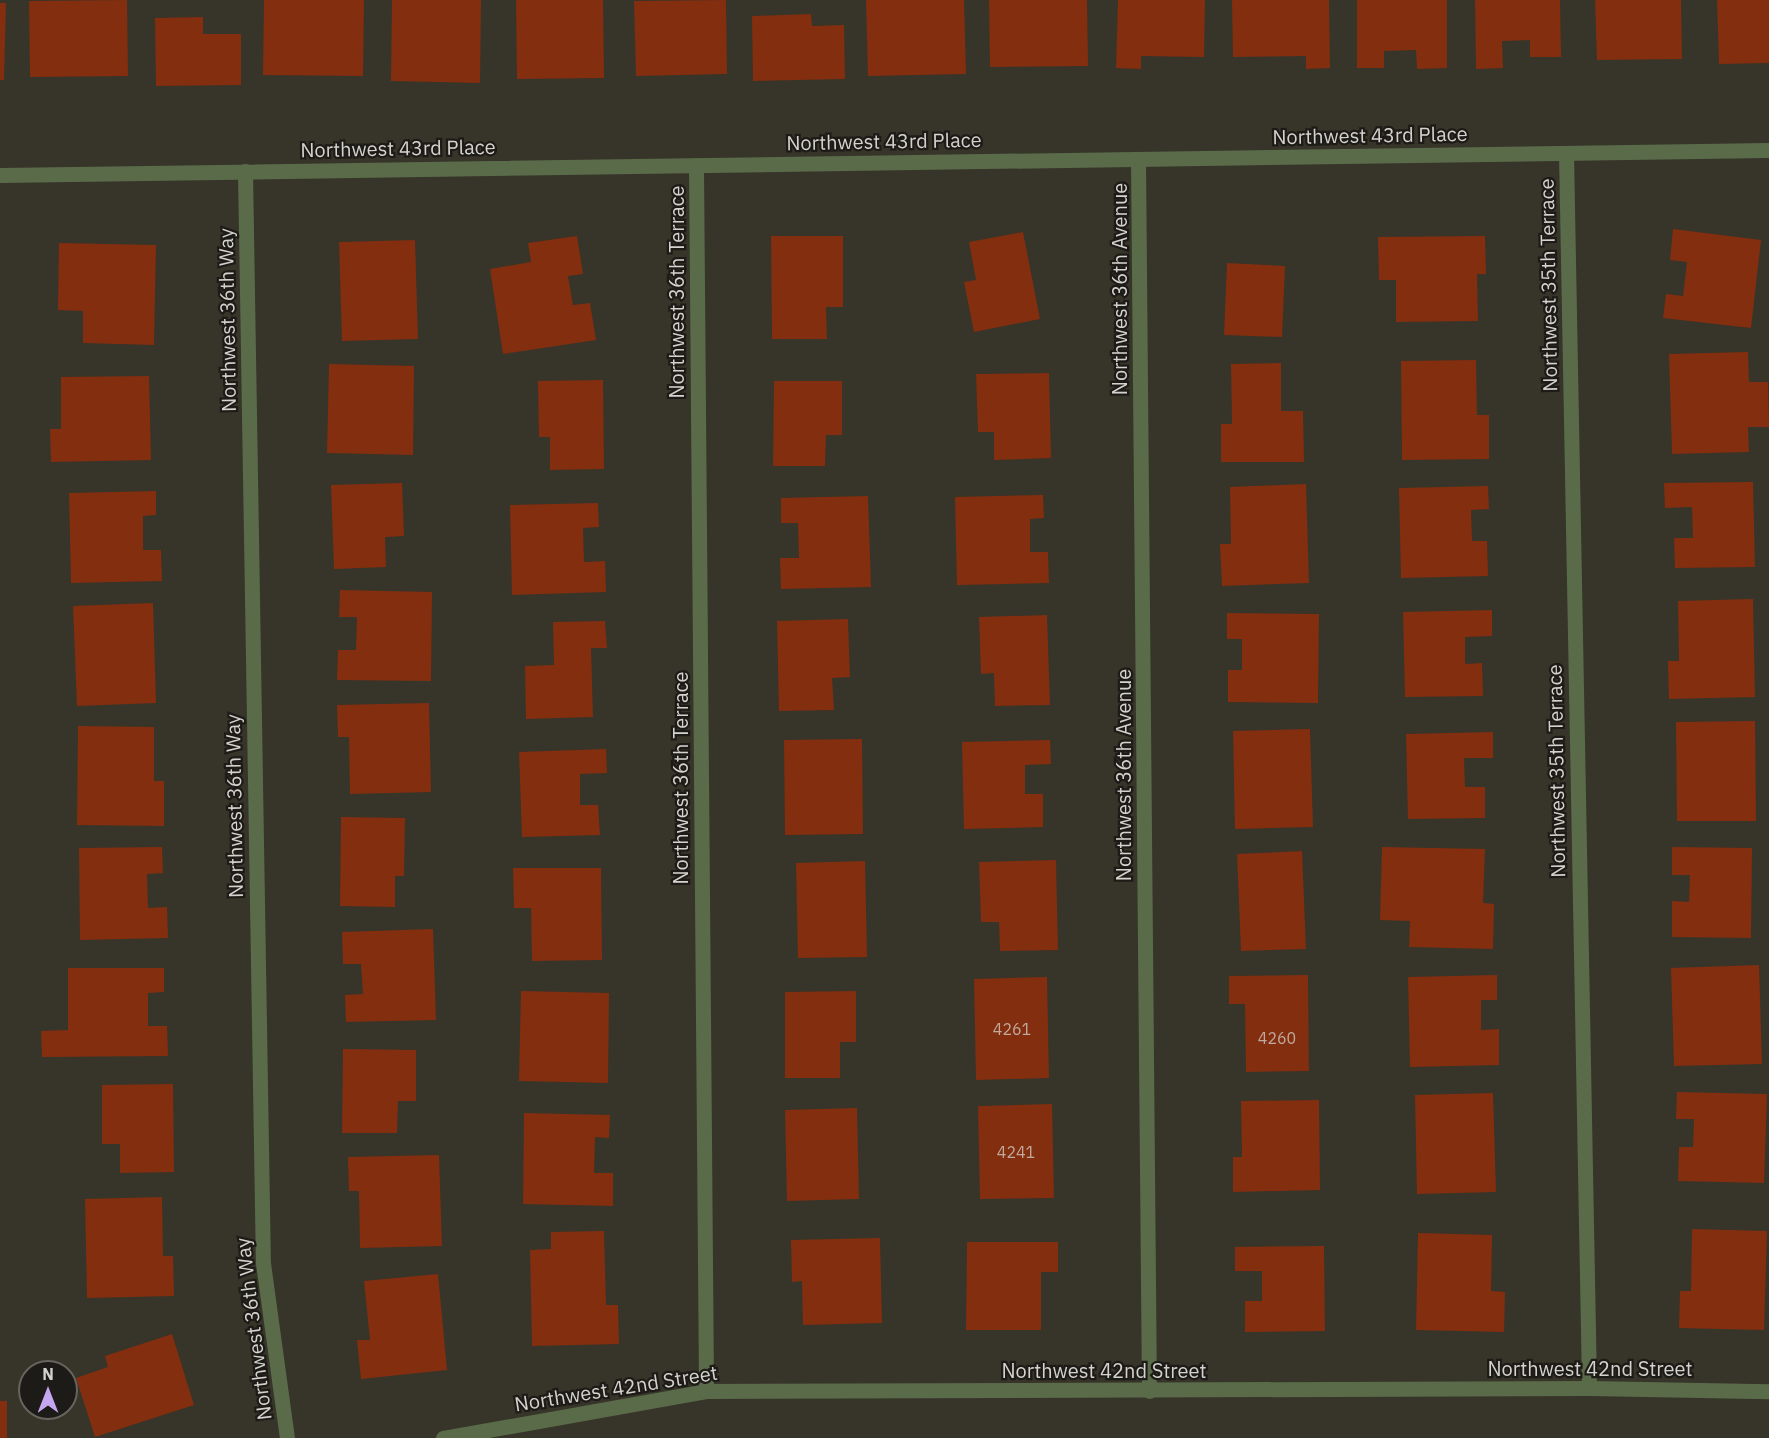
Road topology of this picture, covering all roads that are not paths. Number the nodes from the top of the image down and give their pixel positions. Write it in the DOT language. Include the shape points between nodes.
graph roads {
  1 [pos="1769,150"];
  2 [pos="1566,153"];
  3 [pos="1138,159"];
  4 [pos="696,165"];
  5 [pos="245,171"];
  6 [pos="0,174"];
  7 [pos="1588,1388"];
  8 [pos="706,1391"];
  9 [pos="1149,1391"];
  10 [pos="1769,1391"];
  11 [pos="287,1438"];
  12 [pos="443,1438"];
  1 -- 2 [label="street, Northwest 43rd Place"];
  2 -- 3 [label="street, Northwest 43rd Place"];
  2 -- 7 [label="street, Northwest 35th Terrace"];
  3 -- 4 [label="street, Northwest 43rd Place"];
  3 -- 9 [label="street, Northwest 36th Avenue"];
  4 -- 5 [label="street, Northwest 43rd Place"];
  4 -- 8 [label="street, Northwest 36th Terrace"];
  5 -- 6 [label="street, Northwest 43rd Place"];
  5 -- 11 [label="street, Northwest 36th Way" via="263,1263"];
  7 -- 9 [label="street, Northwest 42nd Street"];
  7 -- 10 [label="street, Northwest 42nd Street"];
  8 -- 9 [label="street, Northwest 42nd Street"];
  8 -- 12 [label="street, Northwest 42nd Street"];
}
